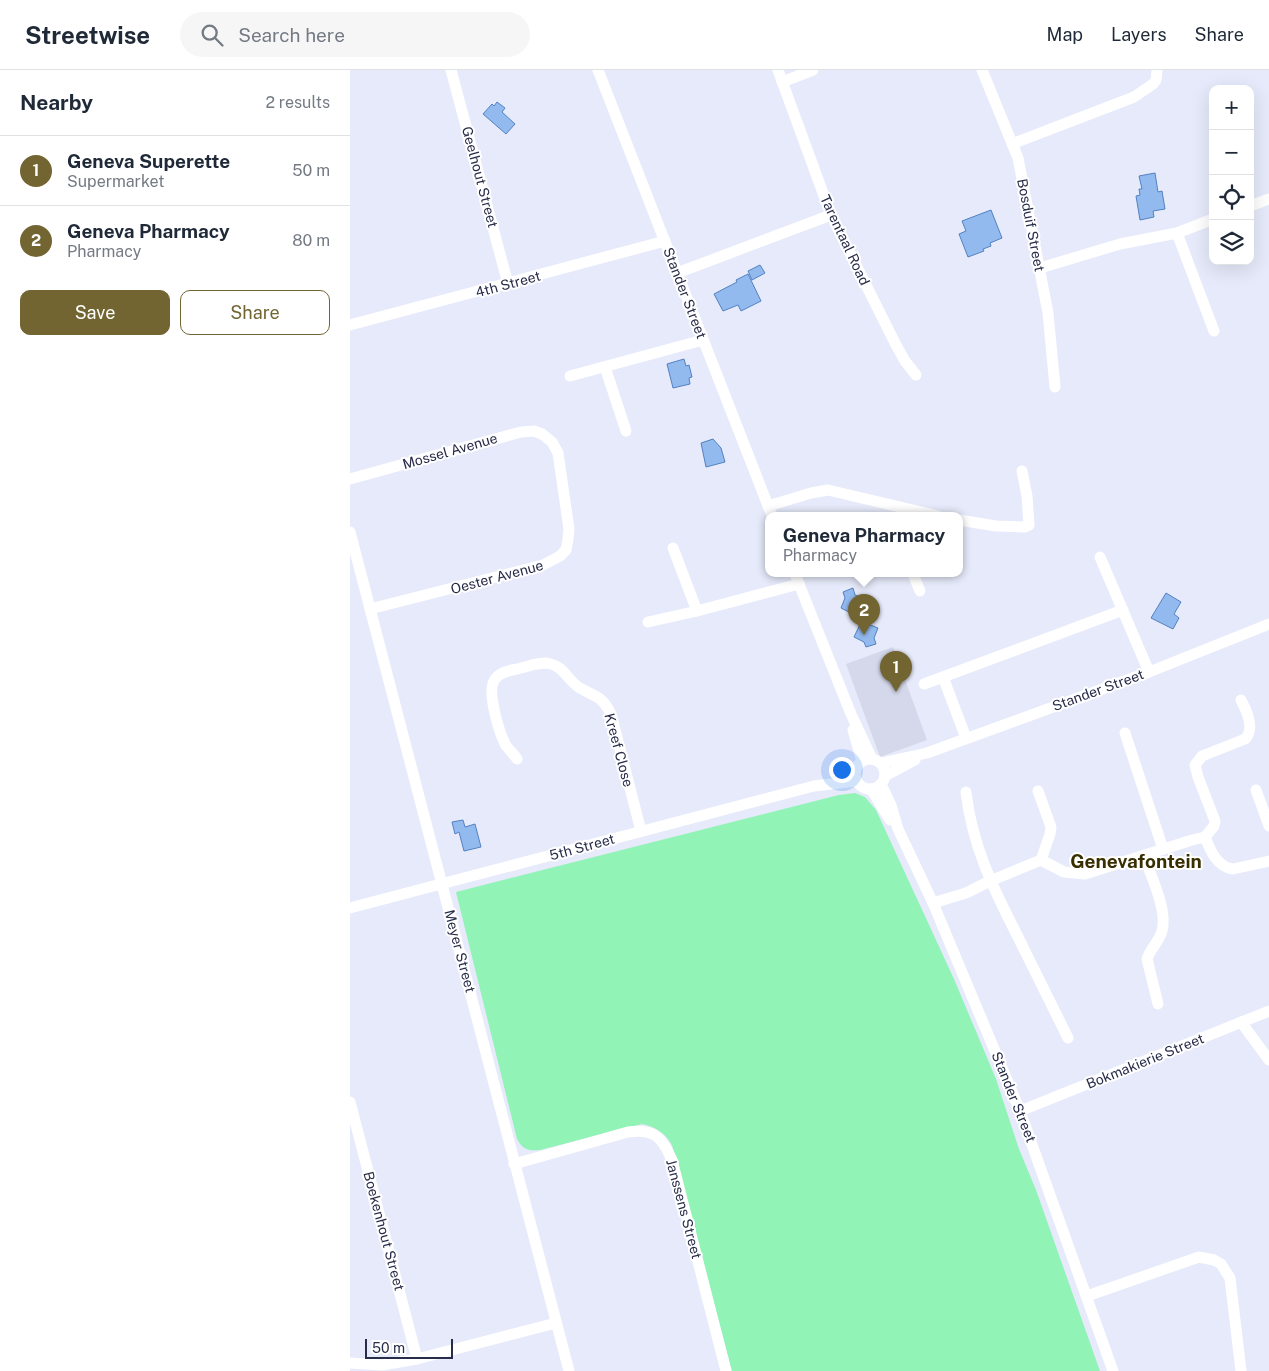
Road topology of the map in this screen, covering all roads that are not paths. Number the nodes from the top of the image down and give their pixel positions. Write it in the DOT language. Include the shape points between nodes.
graph roads {
  1 [pos="451,70"];
  2 [pos="598,70"];
  3 [pos="778,70"];
  4 [pos="812,70"];
  5 [pos="982,70"];
  6 [pos="1157,70"];
  7 [pos="782,82"];
  8 [pos="1012,144"];
  9 [pos="1269,199"];
  10 [pos="1254,205"];
  11 [pos="830,215"];
  12 [pos="1210,220"];
  13 [pos="1177,232"];
  14 [pos="665,241"];
  15 [pos="1040,268"];
  16 [pos="677,272"];
  17 [pos="508,284"];
  18 [pos="350,325"];
  19 [pos="1214,331"];
  20 [pos="703,340"];
  21 [pos="605,367"];
  22 [pos="916,374"];
  23 [pos="570,376"];
  24 [pos="1055,386"];
  25 [pos="626,431"];
  26 [pos="549,438"];
  27 [pos="1022,471"];
  28 [pos="350,479"];
  29 [pos="770,511"];
  30 [pos="905,512"];
  31 [pos="963,521"];
  32 [pos="350,532"];
  33 [pos="673,548"];
  34 [pos="1100,557"];
  35 [pos="914,577"];
  36 [pos="797,579"];
  37 [pos="920,591"];
  38 [pos="370,609"];
  39 [pos="1123,610"];
  40 [pos="697,611"];
  41 [pos="648,622"];
  42 [pos="1269,624"];
  43 [pos="1148,672"];
  44 [pos="943,677"];
  45 [pos="924,684"];
  46 [pos="1241,700"];
  47 [pos="1125,733"];
  48 [pos="966,738"];
  49 [pos="927,753"];
  50 [pos="518,759"];
  51 [pos="865,766"];
  52 [pos="879,783"];
  53 [pos="1256,790"];
  54 [pos="1038,791"];
  55 [pos="966,792"];
  56 [pos="1269,826"];
  57 [pos="641,831"];
  58 [pos="1206,837"];
  59 [pos="1162,849"];
  60 [pos="1144,856"];
  61 [pos="1041,860"];
  62 [pos="1269,861"];
  63 [pos="990,881"];
  64 [pos="442,884"];
  65 [pos="933,903"];
  66 [pos="350,908"];
  67 [pos="1158,1004"];
  68 [pos="1269,1011"];
  69 [pos="1241,1022"];
  70 [pos="1068,1038"];
  71 [pos="1269,1060"];
  72 [pos="350,1102"];
  73 [pos="1020,1111"];
  74 [pos="514,1164"];
  75 [pos="1087,1296"];
  76 [pos="556,1322"];
  77 [pos="417,1359"];
  78 [pos="350,1363"];
  79 [pos="569,1371"];
  80 [pos="726,1371"];
  81 [pos="1113,1371"];
  82 [pos="1241,1371"];
  1 -- 17 [label="street, Geelhout Street"];
  2 -- 14 [label="street, Stander Street"];
  3 -- 7 [label="street, Tarentaal Road"];
  4 -- 7 [label="street"];
  5 -- 8 [label="street, Bosduif Street"];
  6 -- 8 [label="street" via="1153,84 1134,97"];
  7 -- 11 [label="street, Tarentaal Road"];
  8 -- 15 [label="street, Bosduif Street" via="1018,158"];
  9 -- 10 [label="street"];
  11 -- 16 [label="street"];
  11 -- 22 [label="street, Tarentaal Road" via="896,345"];
  12 -- 13 [label="street"];
  13 -- 15 [label="street" via="1120,244"];
  13 -- 19 [label="street"];
  14 -- 16 [label="street, Stander Street"];
  14 -- 17 [label="street, 4th Street"];
  15 -- 24 [label="street, Bosduif Street"];
  16 -- 20 [label="street, Stander Street"];
  17 -- 18 [label="street, 4th Street"];
  20 -- 21 [label="street"];
  20 -- 29 [label="street, Stander Street"];
  21 -- 23 [label="street"];
  21 -- 25 [label="street"];
  26 -- 28 [label="street, Mossel Avenue" via="534,431 521,432"];
  26 -- 38 [label="street, Oester Avenue" via="558,453 569,529 566,550 560,556 543,565"];
  27 -- 31 [label="street" via="1029,525 996,526"];
  29 -- 30 [label="street" via="811,493 828,490"];
  32 -- 38 [label="street, Meyer Street"];
  33 -- 40 [label="street"];
  34 -- 39 [label="street"];
  35 -- 37 [label="street"];
  36 -- 40 [label="street"];
  36 -- 51 [label="street" via="851,714"];
  38 -- 64 [label="street, Meyer Street"];
  39 -- 43 [label="street"];
  39 -- 44 [label="street"];
  40 -- 41 [label="street"];
  42 -- 43 [label="street, Stander Street"];
  43 -- 48 [label="street, Stander Street"];
  44 -- 45 [label="street"];
  44 -- 48 [label="street"];
  46 -- 58 [label="street" via="1250,729 1248,737 1202,756 1195,765 1215,821"];
  47 -- 59 [label="street"];
  48 -- 49 [label="street, Stander Street"];
  49 -- 51 [label="street, Stander Street"];
  49 -- 52 [label="street, Stander Street"];
  50 -- 57 [label="street, Kreef Close" via="506,745 499,729 492,684 502,673 549,663 564,671 579,688 605,702 611,714"];
  51 -- 52 [label="street" via="884,767"];
  51 -- 52 [label="street" via="860,786"];
  51 -- 57 [label="street, 5th Street" via="814,786"];
  52 -- 65 [label="street, Stander Street"];
  53 -- 56 [label="street"];
  54 -- 61 [label="street" via="1051,827"];
  55 -- 63 [label="street" via="976,843"];
  57 -- 64 [label="street, 5th Street"];
  58 -- 59 [label="street"];
  58 -- 62 [label="street" via="1216,858 1225,867 1233,869"];
  59 -- 60 [label="street"];
  60 -- 61 [label="street" via="1081,875 1064,872"];
  60 -- 67 [label="street" via="1164,919 1161,935 1147,959"];
  61 -- 63 [label="street"];
  63 -- 65 [label="street" via="966,893"];
  63 -- 70 [label="street"];
  64 -- 66 [label="street, 5th Street"];
  64 -- 74 [label="street, Meyer Street"];
  65 -- 73 [label="street, Stander Street"];
  68 -- 69 [label="street, Bokmakierie Street"];
  69 -- 71 [label="street"];
  69 -- 73 [label="street, Bokmakierie Street"];
  72 -- 77 [label="street, Boekenhout Street"];
  73 -- 75 [label="street, Stander Street"];
  74 -- 76 [label="street, Meyer Street"];
  74 -- 80 [label="street, Janssens Street" via="628,1132 641,1130 657,1136 672,1160"];
  75 -- 81 [label="street, Stander Street"];
  75 -- 82 [label="street" via="1199,1257 1214,1260 1221,1264 1230,1278"];
  76 -- 77 [label="street"];
  76 -- 79 [label="street, Meyer Street"];
  77 -- 78 [label="street" via="382,1364"];
}
